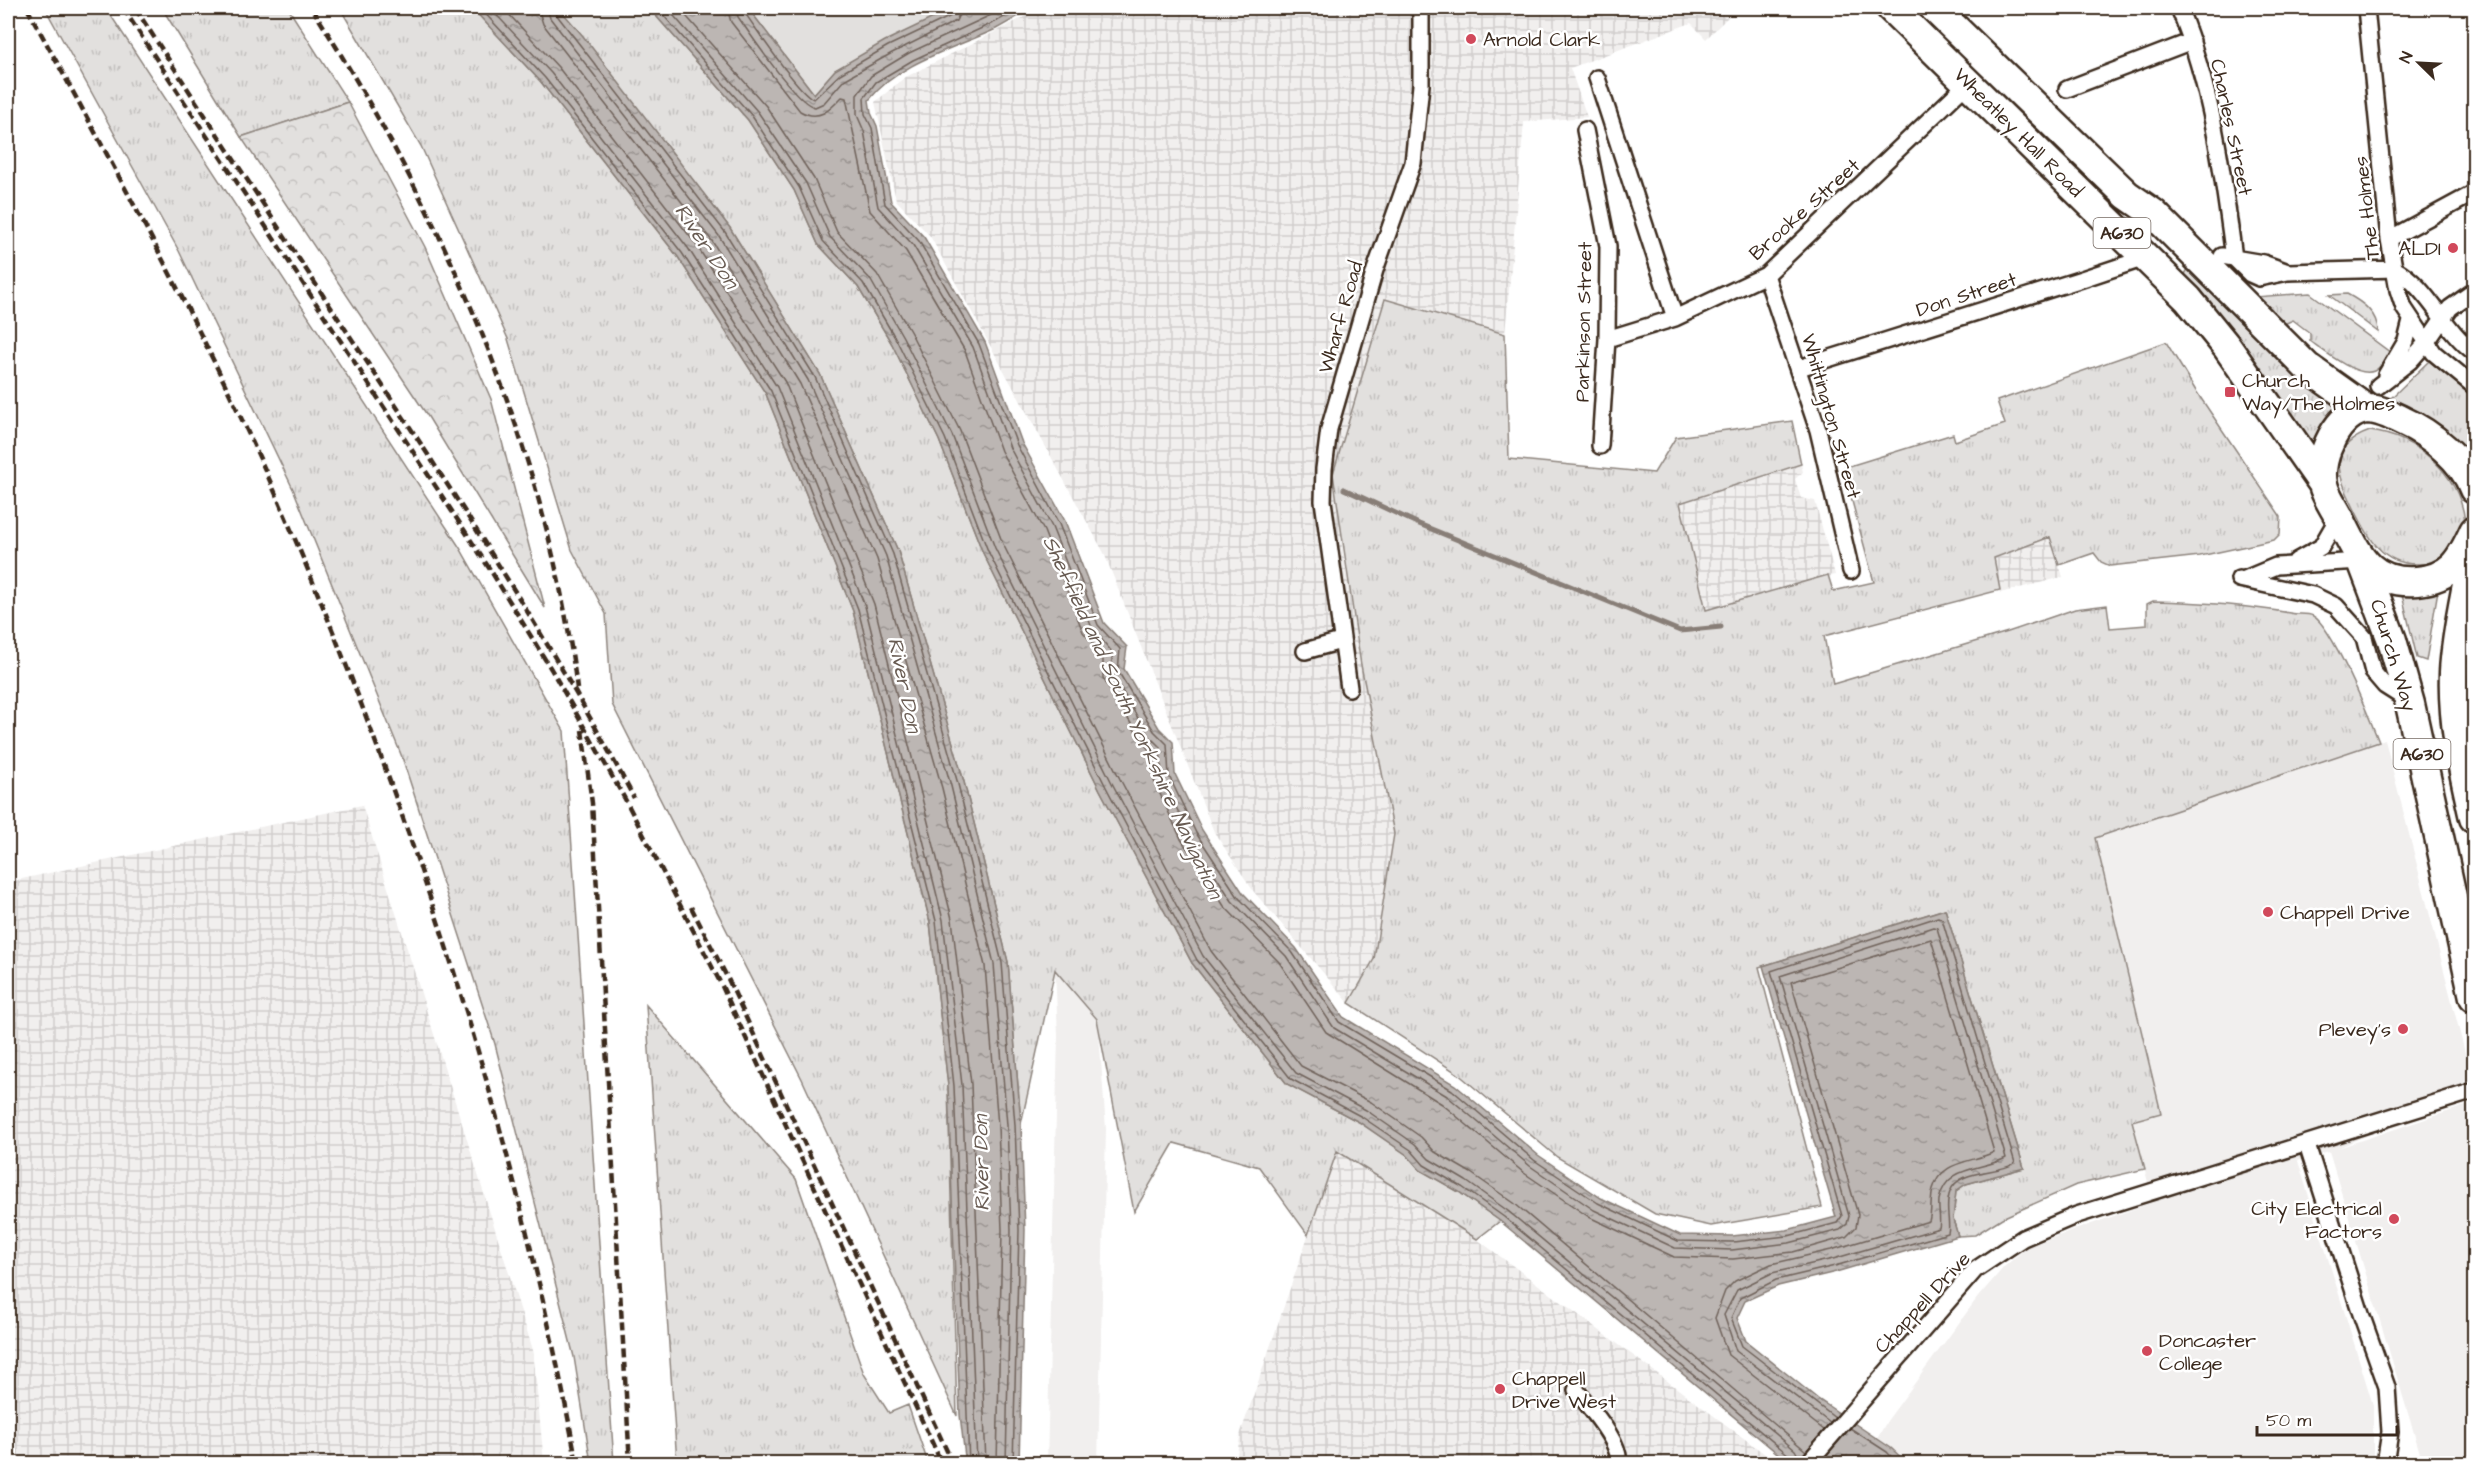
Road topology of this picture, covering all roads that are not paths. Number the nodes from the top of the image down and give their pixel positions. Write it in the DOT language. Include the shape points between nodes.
graph roads {
  1 [pos="1419,8"];
  2 [pos="1892,8"];
  3 [pos="1934,8"];
  4 [pos="2178,8"];
  5 [pos="2366,8"];
  6 [pos="2193,41"];
  7 [pos="1598,78"];
  8 [pos="1969,82"];
  9 [pos="2067,89"];
  10 [pos="1585,130"];
  11 [pos="2475,193"];
  12 [pos="2153,213"];
  13 [pos="2389,239"];
  14 [pos="2144,255"];
  15 [pos="2228,257"];
  16 [pos="2395,270"];
  17 [pos="1766,275"];
  18 [pos="2472,293"];
  19 [pos="1676,318"];
  20 [pos="2411,321"];
  21 [pos="2444,323"];
  22 [pos="1607,339"];
  23 [pos="2429,346"];
  24 [pos="2475,352"];
  25 [pos="1799,368"];
  26 [pos="2475,386"];
  27 [pos="2372,397"];
  28 [pos="1600,446"];
  29 [pos="2323,484"];
  30 [pos="2474,484"];
  31 [pos="2339,516"];
  32 [pos="2475,531"];
  33 [pos="2475,544"];
  34 [pos="2362,561"];
  35 [pos="2291,564"];
  36 [pos="1851,571"];
  37 [pos="1341,641"];
  38 [pos="1305,651"];
  39 [pos="1349,688"];
  40 [pos="2409,702"];
  41 [pos="2475,818"];
  42 [pos="2475,997"];
  43 [pos="2475,1091"];
  44 [pos="2307,1145"];
  45 [pos="1576,1390"];
  46 [pos="1618,1464"];
  47 [pos="1807,1464"];
  48 [pos="2385,1464"];
  1 -- 37 [label="street, Wharf Road" via="1421,85 1413,163 1375,270 1329,429 1325,459 1323,501"];
  2 -- 8 [label="highway, Wheatley Hall Road / A630"];
  3 -- 12 [label="highway, Wheatley Hall Road / A630" via="2127,195"];
  4 -- 6 [label="street, Charles Street"];
  5 -- 13 [label="street, The Holmes"];
  6 -- 9 [label="street"];
  6 -- 15 [label="street, Charles Street" via="2220,152"];
  7 -- 19 [label="street"];
  8 -- 14 [label="highway, Wheatley Hall Road / A630"];
  8 -- 17 [label="street, Brooke Street"];
  10 -- 22 [label="street, Parkinson Street" via="1608,246"];
  11 -- 13 [label="street"];
  12 -- 15 [label="highway" via="2206,251"];
  12 -- 27 [label="highway, Wheatley Hall Road / A630" via="2307,367"];
  13 -- 16 [label="street, The Holmes"];
  14 -- 25 [label="street, Don Street" via="2082,279"];
  14 -- 29 [label="highway, Wheatley Hall Road / A630" via="2188,299 2227,348"];
  15 -- 16 [label="street" via="2254,277 2264,278 2288,273"];
  16 -- 20 [label="street, The Holmes" via="2398,290"];
  16 -- 21 [label="street, The Holmes" via="2410,278"];
  17 -- 19 [label="street, Brooke Street"];
  17 -- 25 [label="street, Whittington Street"];
  18 -- 21 [label="street" via="2450,308"];
  19 -- 22 [label="street, Brooke Street"];
  20 -- 23 [label="street, The Holmes"];
  20 -- 27 [label="street" via="2406,341"];
  21 -- 23 [label="street"];
  21 -- 24 [label="street, The Holmes"];
  22 -- 28 [label="street, Parkinson Street"];
  23 -- 26 [label="street, The Holmes"];
  23 -- 27 [label="street"];
  25 -- 36 [label="street, Whittington Street" via="1818,430"];
  27 -- 29 [label="highway" via="2344,421 2327,446"];
  27 -- 30 [label="highway, Wheatley Hall Road" via="2428,436"];
  29 -- 31 [label="highway, Wheatley Hall Road"];
  31 -- 34 [label="highway, Wheatley Hall Road"];
  31 -- 35 [label="street" via="2321,547"];
  32 -- 34 [label="highway, Wheatley Hall Road" via="2456,564 2443,576 2407,582 2388,578"];
  33 -- 41 [label="highway, A630" via="2454,670 2457,748"];
  34 -- 35 [label="street"];
  34 -- 40 [label="highway, Church Way / A630" via="2392,640"];
  35 -- 40 [label="street" via="2269,567 2242,579 2313,595 2336,606 2364,637 2373,672 2385,686"];
  37 -- 38 [label="street"];
  37 -- 39 [label="street, Wharf Road"];
  40 -- 42 [label="highway, Church Way / A630"];
  43 -- 44 [label="street, Chappell Drive"];
  44 -- 47 [label="street, Chappell Drive" via="2077,1215 2023,1238 1975,1270"];
  44 -- 48 [label="street" via="2387,1387 2390,1432"];
  45 -- 46 [label="street" via="1613,1441"];
}
